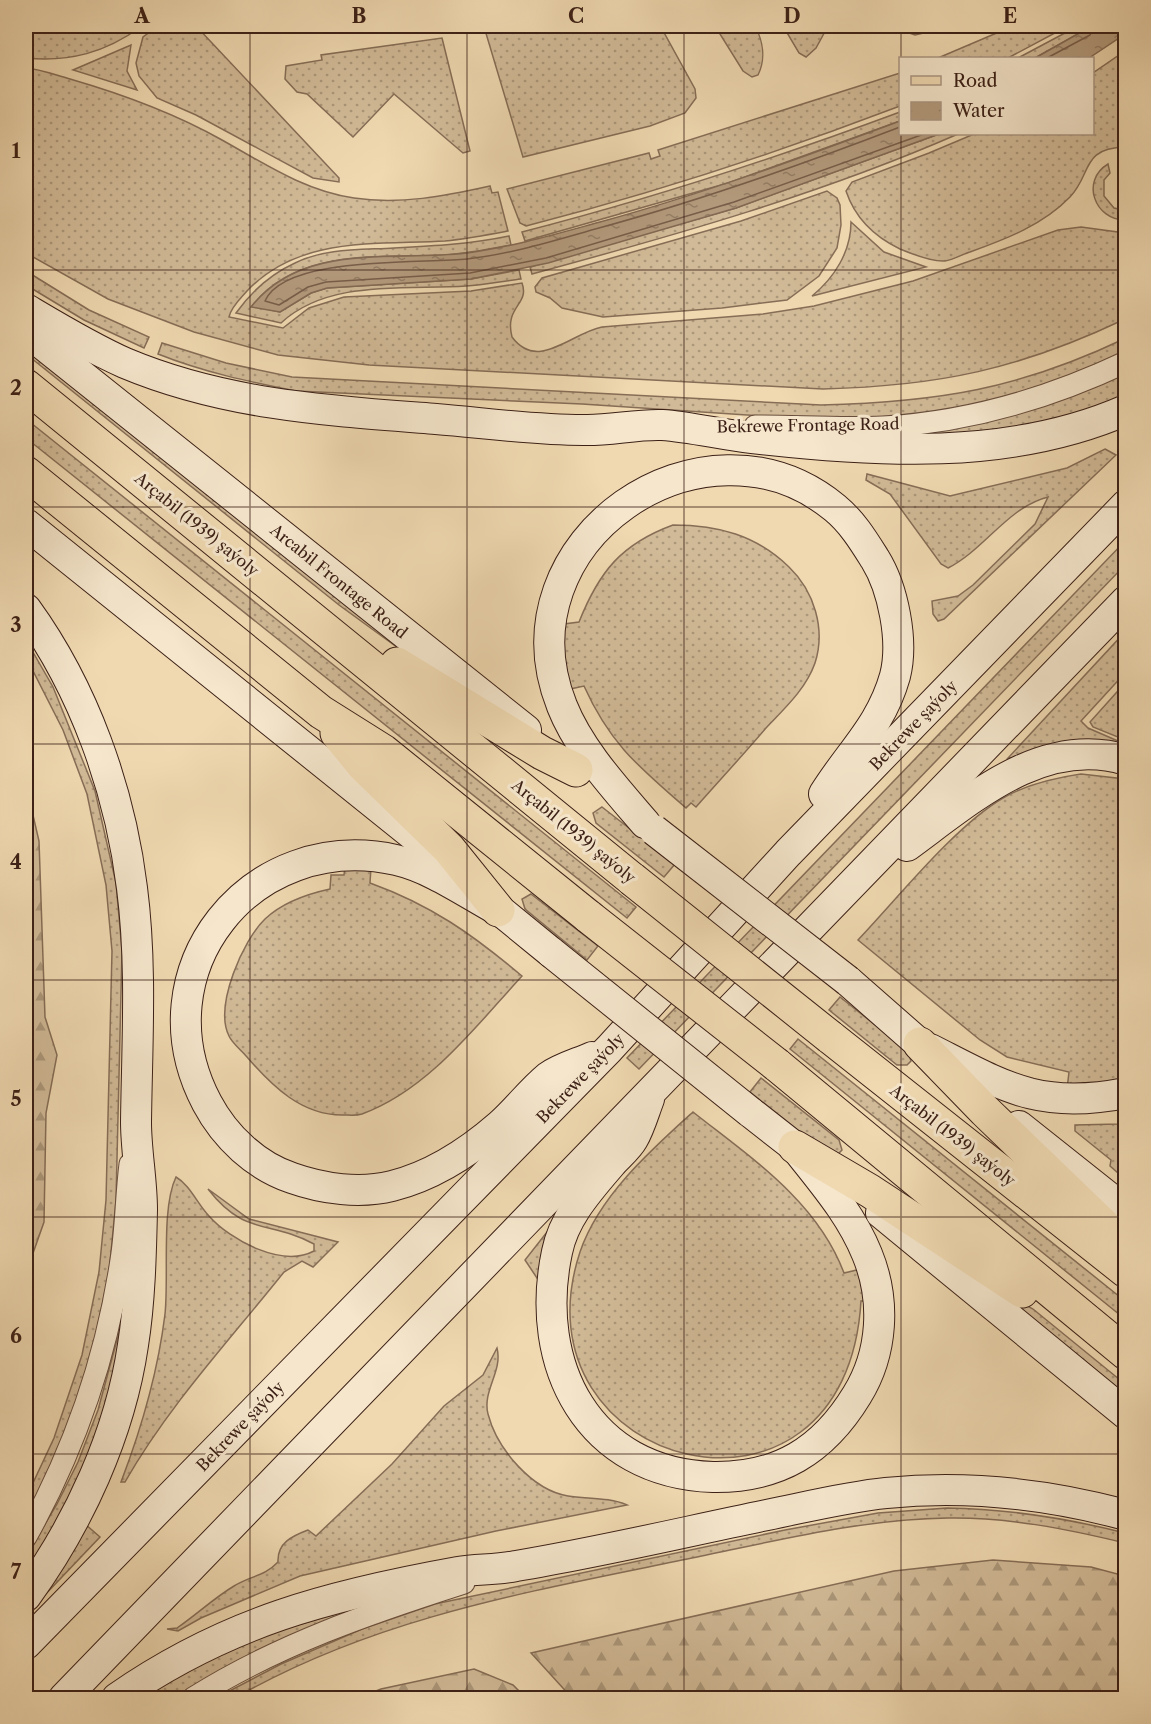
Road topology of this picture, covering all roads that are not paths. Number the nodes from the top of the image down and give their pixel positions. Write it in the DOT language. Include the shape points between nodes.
graph roads {
  1 [pos="26,309"];
  2 [pos="26,331"];
  3 [pos="1125,362"];
  4 [pos="26,386"];
  5 [pos="1125,410"];
  6 [pos="661,425"];
  7 [pos="26,473"];
  8 [pos="1125,505"];
  9 [pos="26,524"];
  10 [pos="1125,601"];
  11 [pos="26,609"];
  12 [pos="349,647"];
  13 [pos="321,712"];
  14 [pos="1125,760"];
  15 [pos="576,770"];
  16 [pos="650,826"];
  17 [pos="789,853"];
  18 [pos="840,896"];
  19 [pos="498,909"];
  20 [pos="920,1044"];
  21 [pos="609,1050"];
  22 [pos="654,1086"];
  23 [pos="1125,1094"];
  24 [pos="136,1128"];
  25 [pos="795,1147"];
  26 [pos="1125,1211"];
  27 [pos="1125,1247"];
  28 [pos="1125,1271"];
  29 [pos="1114,1343"];
  30 [pos="1125,1414"];
  31 [pos="1125,1515"];
  32 [pos="26,1537"];
  33 [pos="514,1567"];
  34 [pos="26,1596"];
  35 [pos="26,1644"];
  36 [pos="64,1698"];
  37 [pos="117,1698"];
  38 [pos="193,1698"];
  1 -- 6 [label="main road" via="127,363 186,384 254,401 326,411 584,430"];
  2 -- 15 [label="main road, Arcabil Frontage Road"];
  3 -- 6 [label="street, Bekrewe Frontage Road" via="1025,401 939,420 884,427"];
  4 -- 12 [label="main road, Arçabil (1939) şaýoly"];
  5 -- 6 [label="main road" via="1044,437 932,450 752,438"];
  7 -- 13 [label="main road"];
  8 -- 17 [label="main road, Bekrewe şaýoly"];
  9 -- 19 [label="main road" via="413,834"];
  10 -- 18 [label="main road"];
  11 -- 24 [label="main road" via="69,680 98,743 117,813 132,886 138,964"];
  12 -- 15 [label="main road" via="391,660"];
  12 -- 28 [label="main road, Arçabil (1939) şaýoly, bridge" via="632,879"];
  13 -- 19 [label="main road" via="363,765 449,849"];
  13 -- 29 [label="main road, bridge" via="383,751 777,1065"];
  14 -- 18 [label="main road" via="1079,755 1042,761 997,780"];
  15 -- 16 [label="main road, Arcabil Frontage Road"];
  16 -- 17 [label="main road" via="597,763 562,706 548,651 557,589 588,538 632,499 679,478 746,472 798,486 850,523 879,566 891,595 896,624 896,673 880,716 826,790"];
  16 -- 20 [label="main road, bridge" via="848,981"];
  17 -- 21 [label="main road, Bekrewe şaýoly"];
  18 -- 22 [label="main road"];
  19 -- 21 [label="main road" via="439,877 399,861 368,855 303,862 274,874 247,892 227,910 200,955 185,1006 190,1061 216,1121 256,1160 279,1174 326,1188 390,1187 419,1178 453,1160 500,1125 550,1076"];
  19 -- 25 [label="main road, bridge"];
  20 -- 23 [label="main road" via="1000,1084 1036,1096 1069,1101"];
  20 -- 26 [label="main road"];
  20 -- 27 [label="main road"];
  21 -- 35 [label="main road, Bekrewe şaýoly"];
  22 -- 25 [label="main road" via="633,1140 566,1224 557,1250 551,1295 554,1342 575,1400 593,1424 638,1460 666,1472 694,1476 753,1475 782,1467 829,1433 866,1381 880,1319 876,1285 850,1219"];
  22 -- 36 [label="main road"];
  24 -- 32 [label="street" via="121,1258 101,1364 68,1456"];
  24 -- 34 [label="main road" via="142,1208 138,1293 133,1345 122,1396 104,1453 77,1512"];
  25 -- 29 [label="main road" via="870,1191 1033,1299"];
  25 -- 30 [label="main road"];
  31 -- 33 [label="main road" via="1008,1493 886,1493"];
  33 -- 37 [label="main road" via="461,1572 303,1606 201,1647"];
  33 -- 38 [label="street" via="360,1616 269,1655"];
}
